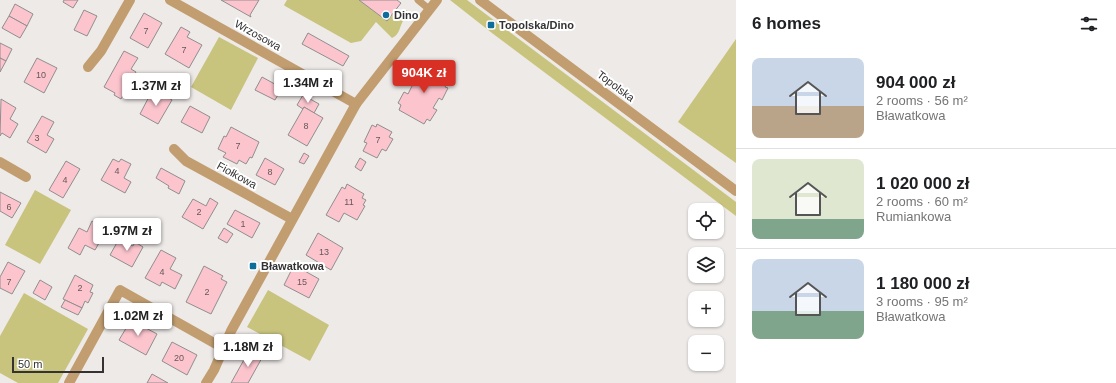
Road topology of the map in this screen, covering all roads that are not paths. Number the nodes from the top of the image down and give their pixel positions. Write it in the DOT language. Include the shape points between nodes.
graph roads {
  1 [pos="130,0"];
  2 [pos="170,0"];
  3 [pos="418,0"];
  4 [pos="437,0"];
  5 [pos="480,0"];
  6 [pos="430,9"];
  7 [pos="88,67"];
  8 [pos="356,104"];
  9 [pos="174,149"];
  10 [pos="0,162"];
  11 [pos="26,177"];
  12 [pos="736,191"];
  13 [pos="292,219"];
  14 [pos="223,348"];
  15 [pos="68,383"];
  16 [pos="206,383"];
  1 -- 7 [label="street" via="101,51"];
  2 -- 8 [label="street, Wrzosowa"];
  3 -- 6 [label="lane"];
  4 -- 6 [label="street"];
  5 -- 12 [label="street, Topolska"];
  6 -- 8 [label="street"];
  8 -- 13 [label="street"];
  9 -- 13 [label="street, Fiołkowa" via="186,161"];
  10 -- 11 [label="street"];
  13 -- 14 [label="street"];
  14 -- 15 [label="street" via="120,290"];
  14 -- 16 [label="street"];
}
